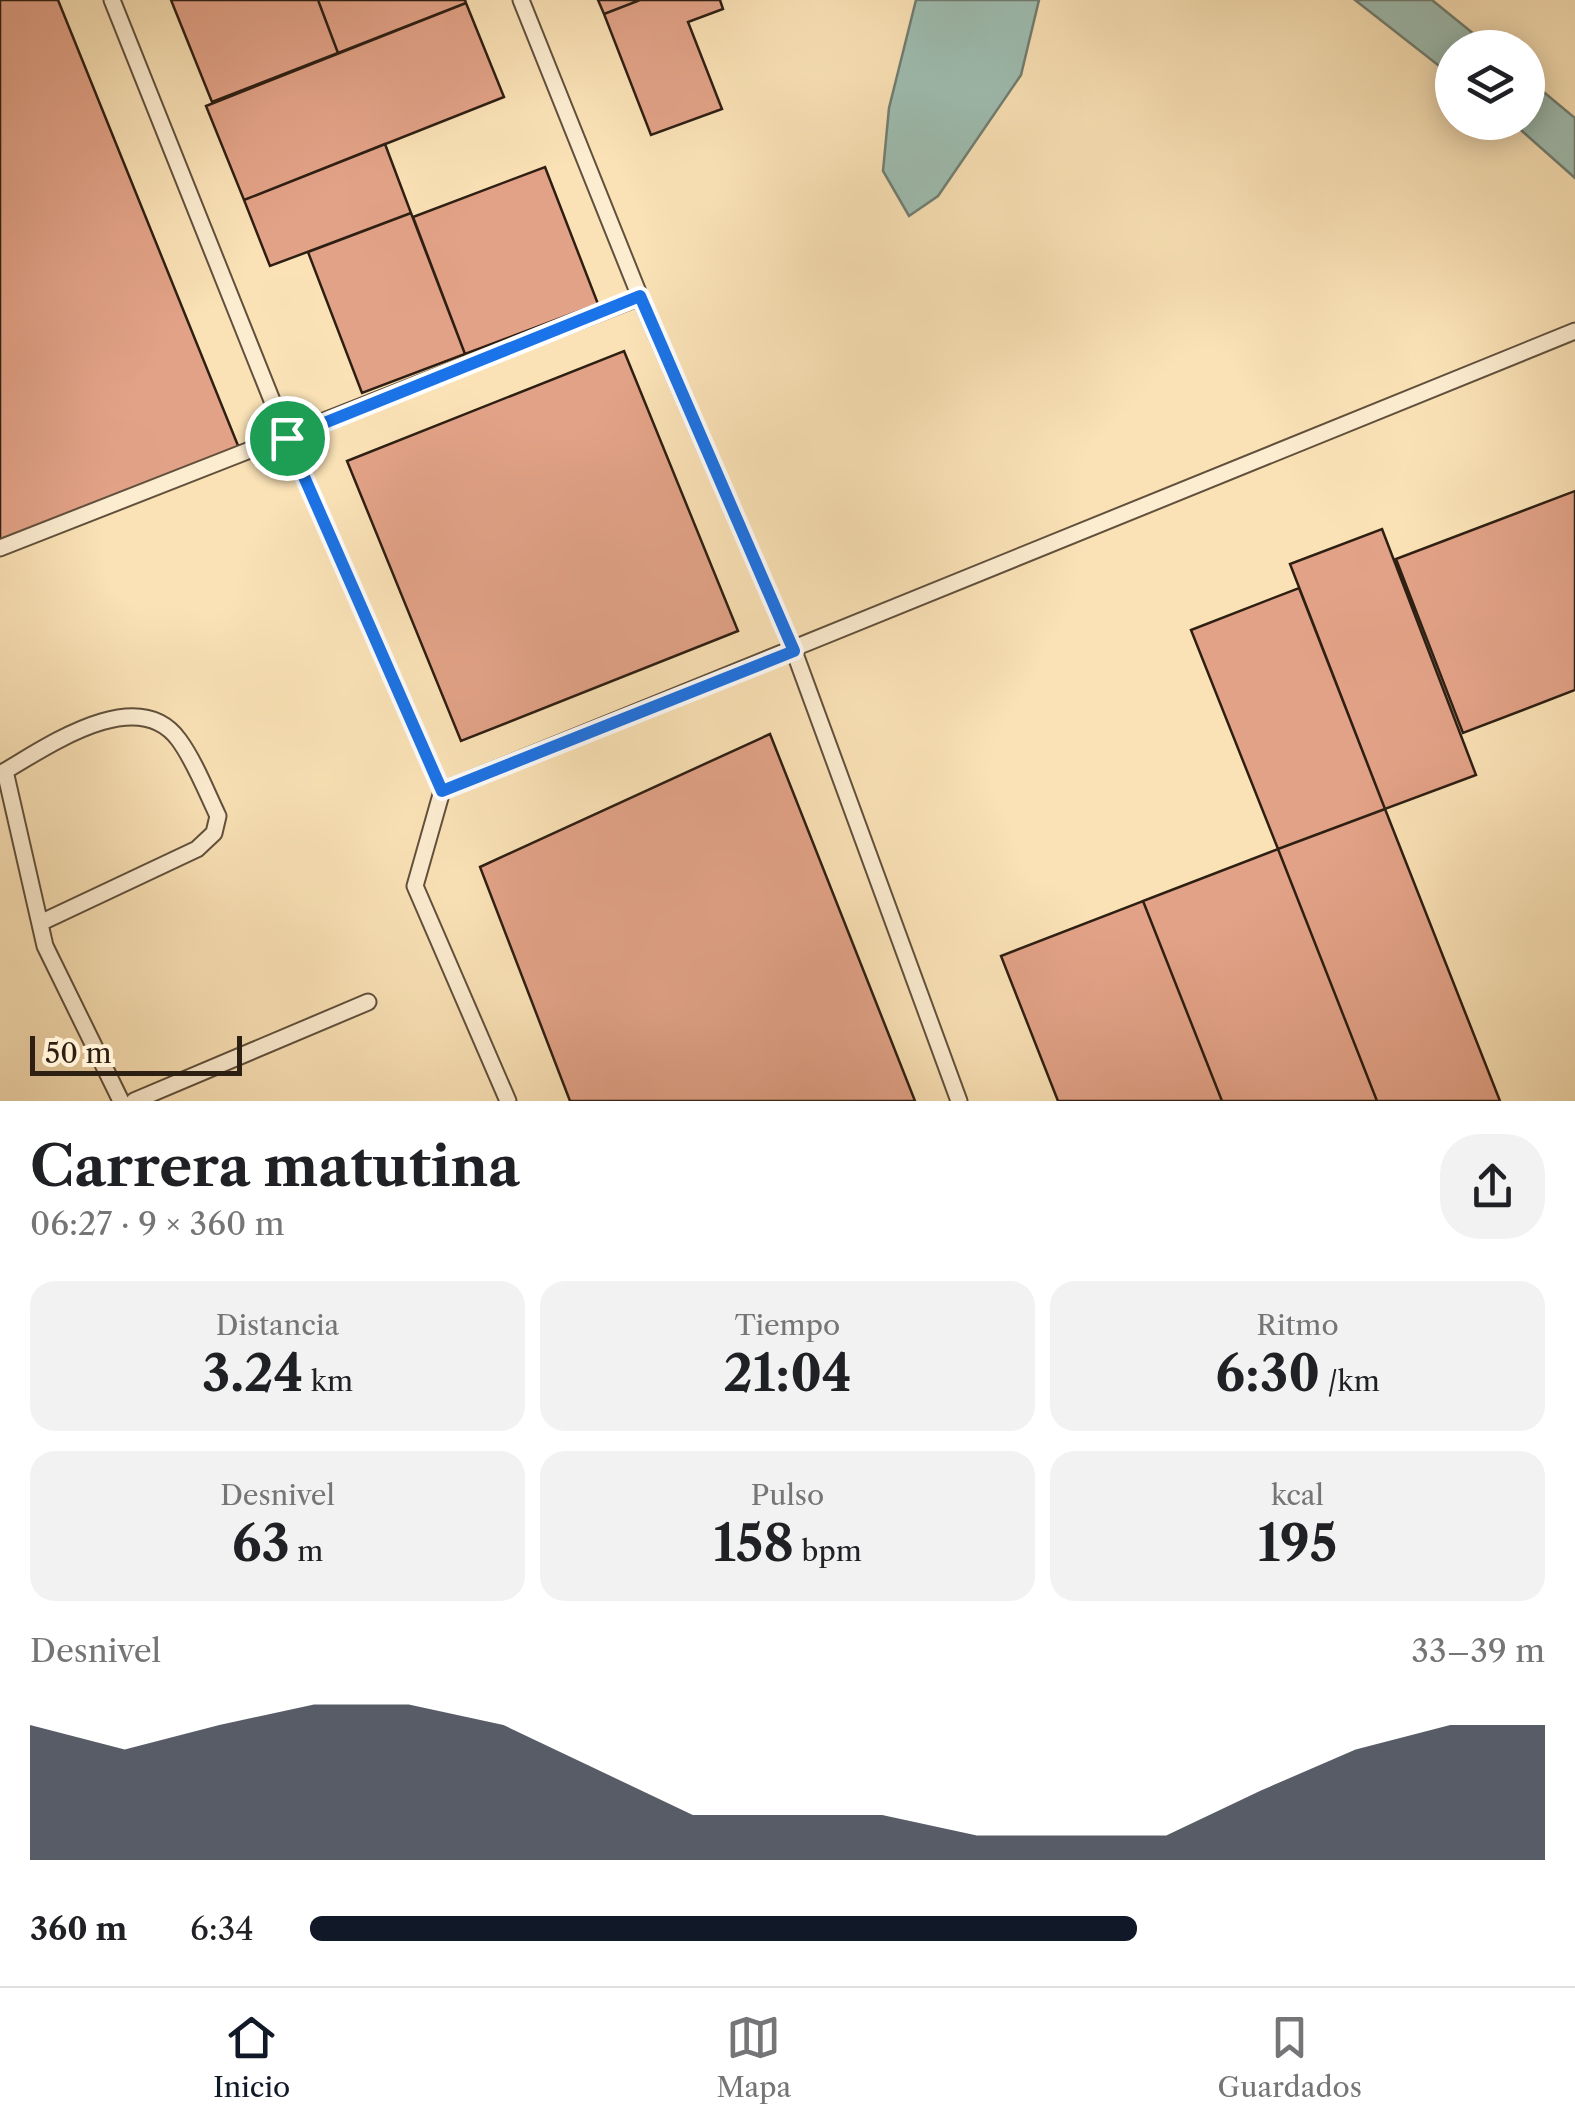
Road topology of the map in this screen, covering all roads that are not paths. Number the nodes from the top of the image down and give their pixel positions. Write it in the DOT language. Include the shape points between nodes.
graph roads {
  1 [pos="112,0"];
  2 [pos="520,0"];
  3 [pos="640,296"];
  4 [pos="1575,331"];
  5 [pos="287,438"];
  6 [pos="0,548"];
  7 [pos="794,651"];
  8 [pos="2,765"];
  9 [pos="442,791"];
  10 [pos="40,923"];
  11 [pos="368,1002"];
  12 [pos="121,1101"];
  13 [pos="134,1101"];
  14 [pos="508,1101"];
  15 [pos="959,1101"];
  1 -- 5 [label="lane"];
  2 -- 3 [label="lane"];
  3 -- 5 [label="lane"];
  3 -- 7 [label="lane"];
  4 -- 7 [label="lane"];
  5 -- 6 [label="lane"];
  5 -- 9 [label="lane"];
  7 -- 9 [label="lane"];
  7 -- 15 [label="lane"];
  8 -- 10 [label="lane"];
  8 -- 10 [label="lane" via="96,721 147,716 177,736 218,816 214,833 198,849"];
  9 -- 14 [label="lane" via="414,886"];
  10 -- 12 [label="lane"];
  11 -- 13 [label="lane"];
}
